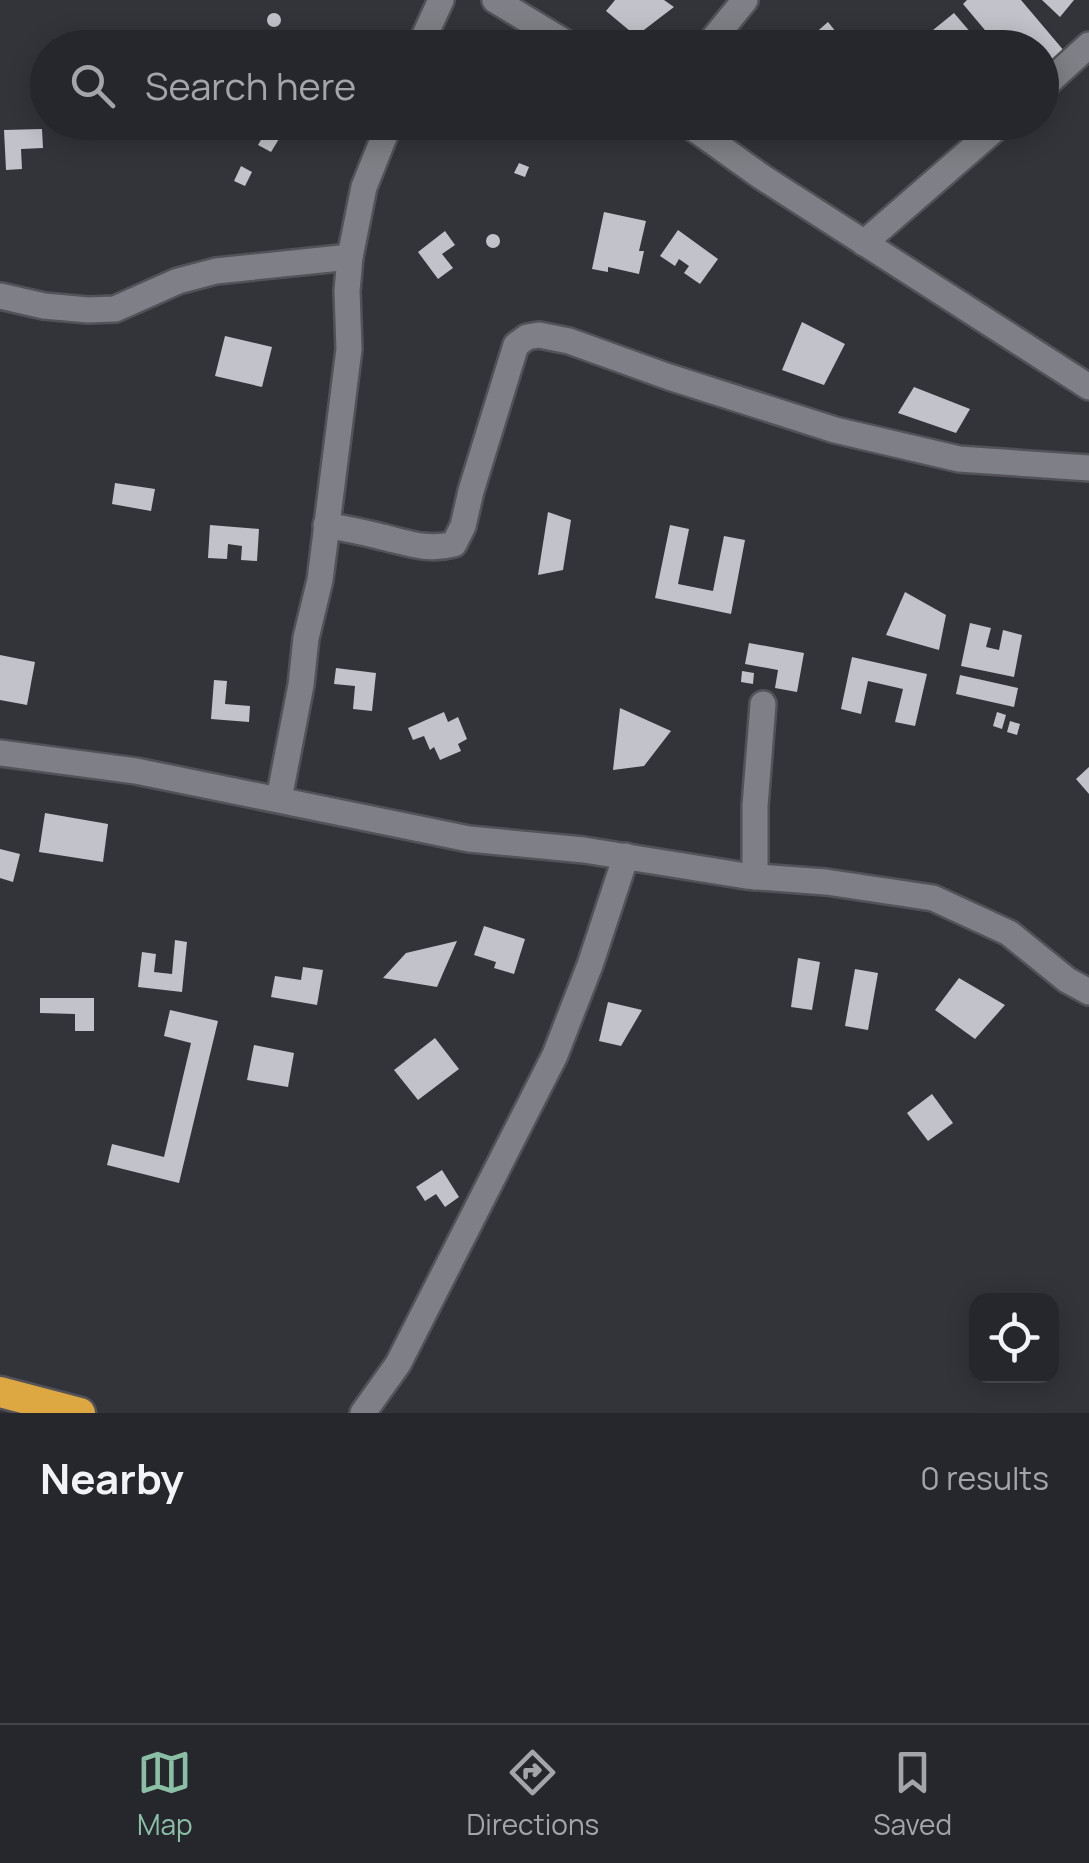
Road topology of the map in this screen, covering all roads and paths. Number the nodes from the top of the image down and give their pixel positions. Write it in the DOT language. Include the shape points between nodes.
graph roads {
  1 [pos="441,0"];
  2 [pos="495,0"];
  3 [pos="746,0"];
  4 [pos="428,30"];
  5 [pos="544,30"];
  6 [pos="721,30"];
  7 [pos="1089,45"];
  8 [pos="1059,72"];
  9 [pos="383,140"];
  10 [pos="709,140"];
  11 [pos="982,140"];
  12 [pos="864,243"];
  13 [pos="350,257"];
  14 [pos="0,296"];
  15 [pos="1089,387"];
  16 [pos="1089,468"];
  17 [pos="326,526"];
  18 [pos="762,704"];
  19 [pos="0,754"];
  20 [pos="279,800"];
  21 [pos="626,856"];
  22 [pos="755,876"];
  23 [pos="1089,992"];
  24 [pos="0,1392"];
  25 [pos="80,1413"];
  26 [pos="363,1413"];
  1 -- 4 [label="street"];
  2 -- 5 [label="street"];
  3 -- 6 [label="street"];
  7 -- 8 [label="street"];
  9 -- 13 [label="street" via="364,187"];
  10 -- 12 [label="street"];
  11 -- 12 [label="street"];
  12 -- 15 [label="street"];
  13 -- 14 [label="street" via="216,272 116,309 44,306"];
  13 -- 17 [label="street" via="349,349"];
  16 -- 17 [label="street" via="959,459 835,430 539,335 516,346 454,544 417,548"];
  17 -- 20 [label="street"];
  18 -- 22 [label="street"];
  19 -- 20 [label="street" via="136,771"];
  20 -- 21 [label="street" via="468,839"];
  21 -- 22 [label="street"];
  21 -- 26 [label="street" via="556,1054 398,1364"];
  22 -- 23 [label="street" via="932,898 1010,933"];
  24 -- 25 [label="highway"];
}
